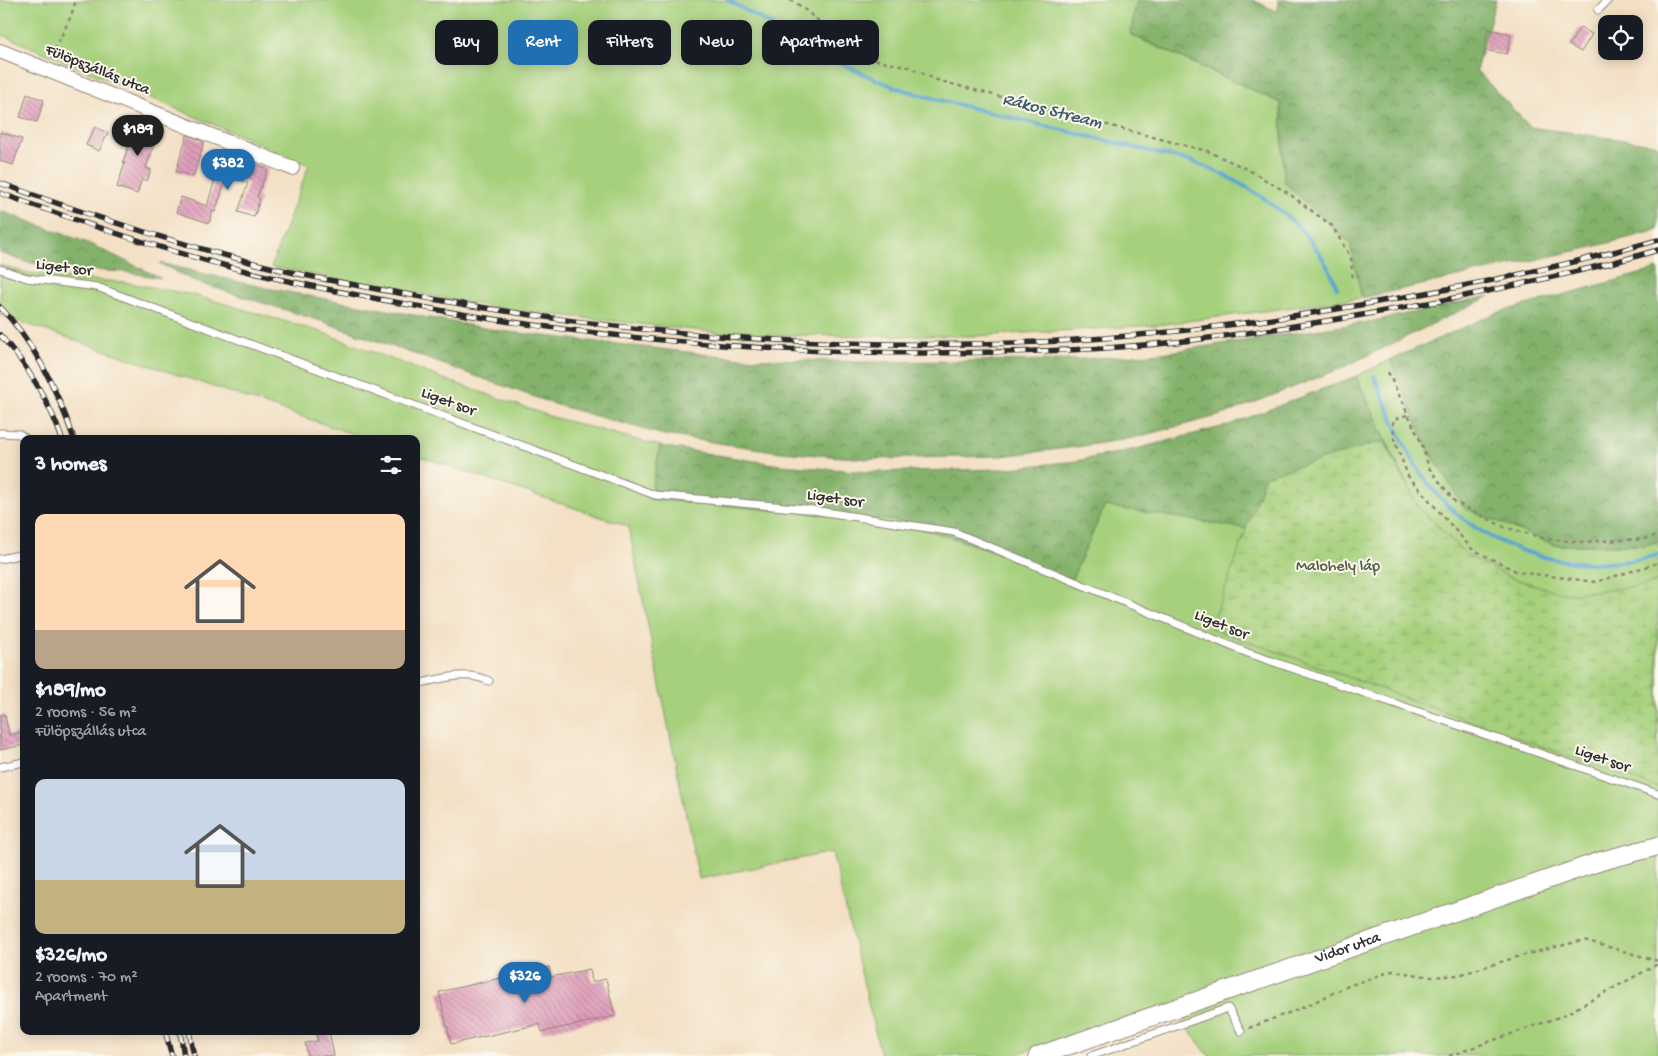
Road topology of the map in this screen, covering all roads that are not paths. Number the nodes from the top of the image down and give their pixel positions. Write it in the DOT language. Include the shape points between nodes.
graph roads {
  1 [pos="1608,0"];
  2 [pos="1598,10"];
  3 [pos="0,51"];
  4 [pos="292,168"];
  5 [pos="0,269"];
  6 [pos="0,433"];
  7 [pos="21,435"];
  8 [pos="20,555"];
  9 [pos="0,559"];
  10 [pos="489,681"];
  11 [pos="420,683"];
  12 [pos="20,763"];
  13 [pos="0,767"];
  14 [pos="1658,794"];
  15 [pos="1658,846"];
  16 [pos="1241,1031"];
  17 [pos="1039,1056"];
  18 [pos="1091,1056"];
  1 -- 2 [label="lane"];
  3 -- 4 [label="street, Fülöpszállás utca"];
  5 -- 14 [label="lane, Liget sor" via="27,278 97,287 655,495 806,509 954,532 1248,652"];
  6 -- 7 [label="lane"];
  8 -- 9 [label="lane"];
  10 -- 11 [label="lane" via="479,676 464,675"];
  12 -- 13 [label="lane"];
  15 -- 17 [label="street, Vidor utca" via="1601,861"];
  16 -- 18 [label="lane" via="1228,1008"];
}
